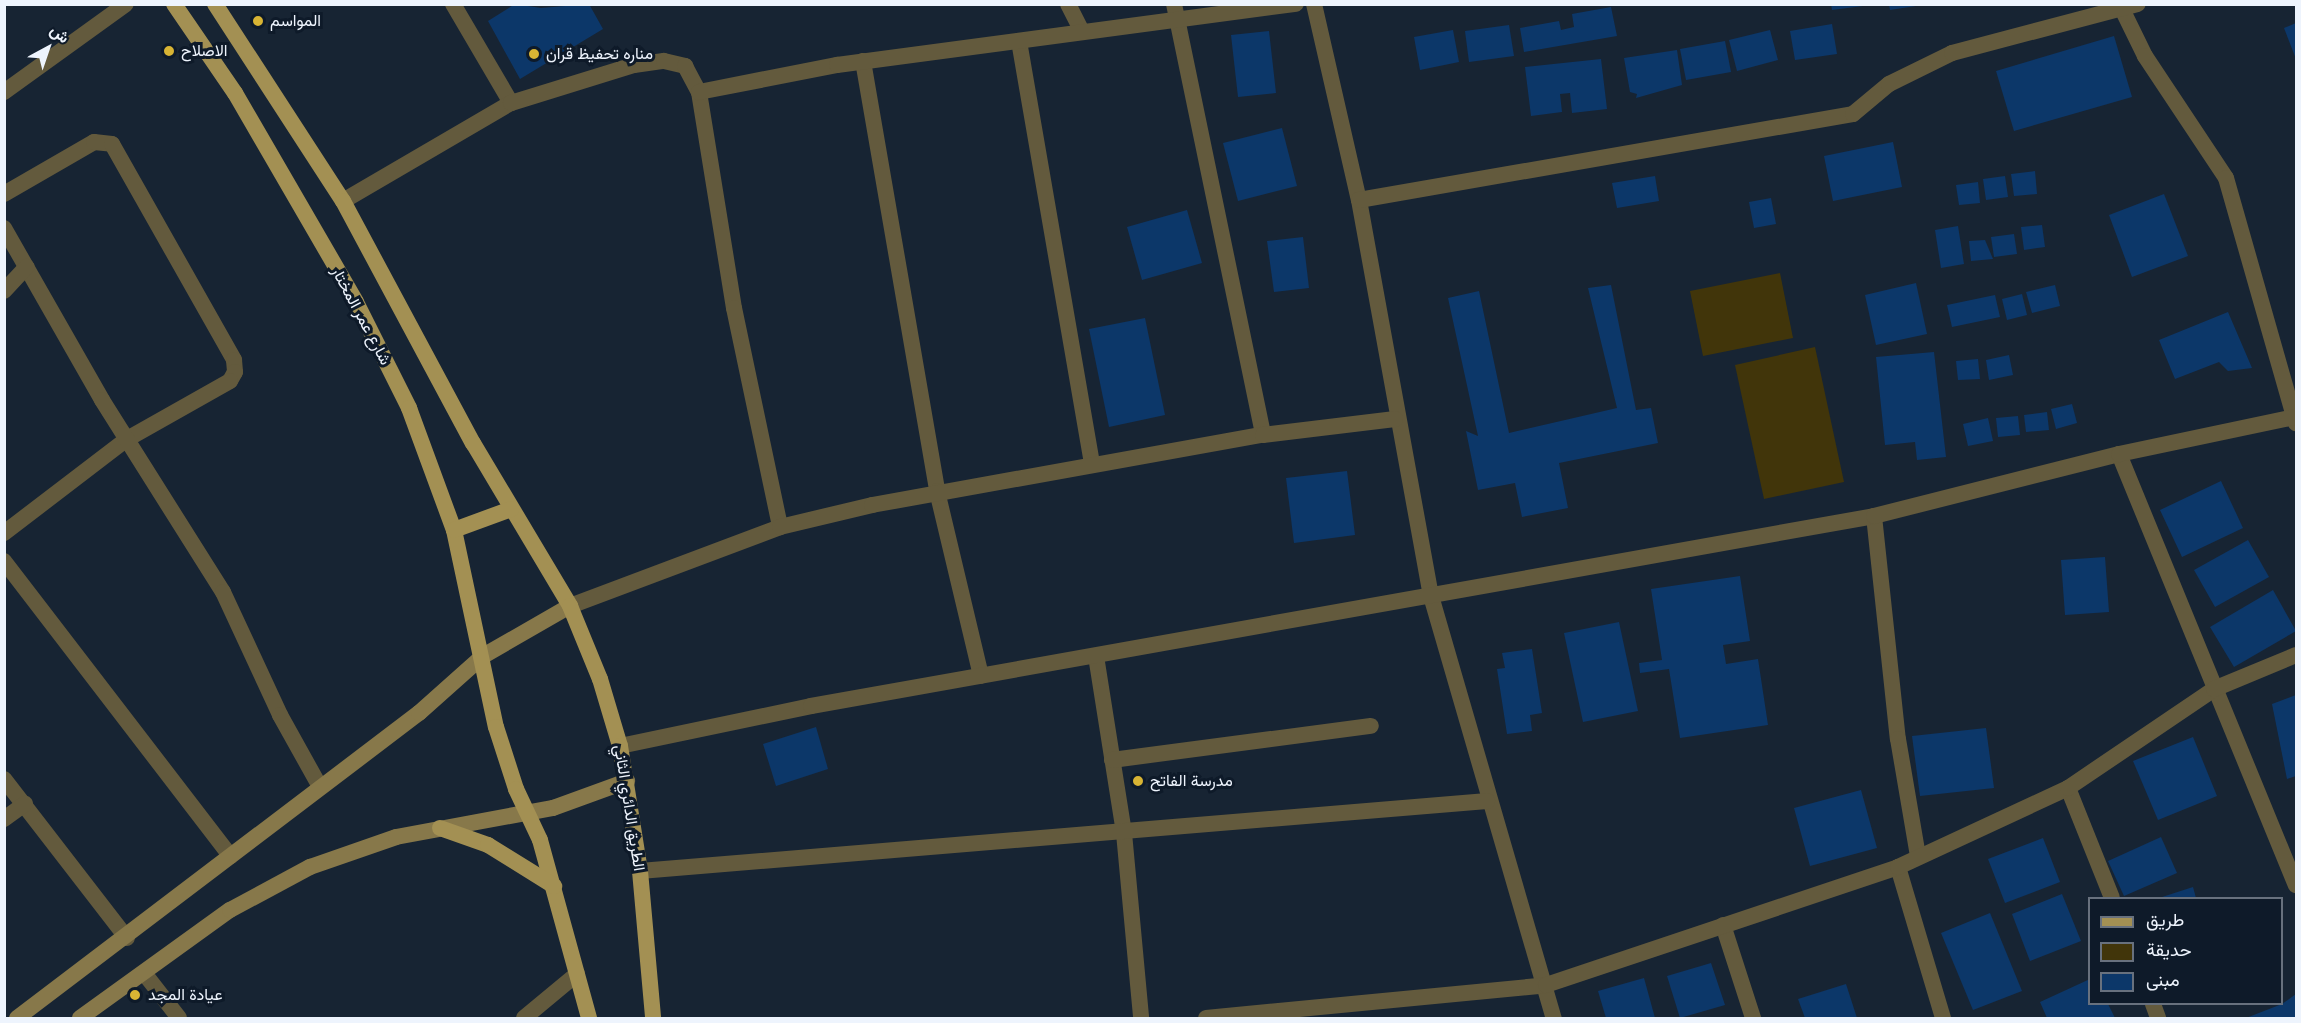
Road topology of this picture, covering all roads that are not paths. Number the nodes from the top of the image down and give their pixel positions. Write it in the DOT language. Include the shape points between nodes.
graph roads {
  1 [pos="126,4"];
  2 [pos="174,4"];
  3 [pos="215,4"];
  4 [pos="453,4"];
  5 [pos="1068,4"];
  6 [pos="1296,4"];
  7 [pos="1314,4"];
  8 [pos="2131,8"];
  9 [pos="1176,12"];
  10 [pos="2089,12"];
  11 [pos="1081,30"];
  12 [pos="1019,41"];
  13 [pos="863,61"];
  14 [pos="4,92"];
  15 [pos="699,92"];
  16 [pos="511,103"];
  17 [pos="4,194"];
  18 [pos="1359,200"];
  19 [pos="343,201"];
  20 [pos="4,228"];
  21 [pos="26,267"];
  22 [pos="4,291"];
  23 [pos="1395,419"];
  24 [pos="2296,420"];
  25 [pos="1263,435"];
  26 [pos="127,439"];
  27 [pos="2119,454"];
  28 [pos="1092,465"];
  29 [pos="938,491"];
  30 [pos="511,509"];
  31 [pos="1874,516"];
  32 [pos="780,527"];
  33 [pos="454,530"];
  34 [pos="4,533"];
  35 [pos="4,561"];
  36 [pos="1431,596"];
  37 [pos="570,606"];
  38 [pos="2296,655"];
  39 [pos="483,656"];
  40 [pos="1096,656"];
  41 [pos="981,676"];
  42 [pos="2214,688"];
  43 [pos="1371,726"];
  44 [pos="620,746"];
  45 [pos="1112,760"];
  46 [pos="4,779"];
  47 [pos="627,780"];
  48 [pos="319,785"];
  49 [pos="2068,788"];
  50 [pos="1487,801"];
  51 [pos="25,804"];
  52 [pos="528,814"];
  53 [pos="4,819"];
  54 [pos="440,828"];
  55 [pos="1124,833"];
  56 [pos="230,856"];
  57 [pos="1918,856"];
  58 [pos="1898,867"];
  59 [pos="640,871"];
  60 [pos="2296,885"];
  61 [pos="554,886"];
  62 [pos="2112,897"];
  63 [pos="1723,926"];
  64 [pos="127,938"];
  65 [pos="144,973"];
  66 [pos="577,974"];
  67 [pos="1546,985"];
  68 [pos="17,1018"];
  69 [pos="80,1018"];
  70 [pos="178,1018"];
  71 [pos="524,1018"];
  72 [pos="588,1018"];
  73 [pos="653,1018"];
  74 [pos="1141,1018"];
  75 [pos="1206,1018"];
  76 [pos="1554,1018"];
  77 [pos="1753,1018"];
  78 [pos="1943,1018"];
  1 -- 14 [label="street"];
  2 -- 33 [label="main road, شارع عمر المختار" via="235,93 356,302 409,408"];
  3 -- 19 [label="main road"];
  4 -- 16 [label="street"];
  5 -- 11 [label="street"];
  6 -- 9 [label="street"];
  7 -- 18 [label="street"];
  8 -- 10 [label="street"];
  8 -- 24 [label="street" via="2145,56 2226,178"];
  9 -- 11 [label="street"];
  9 -- 25 [label="street"];
  10 -- 18 [label="street" via="1952,53 1889,84 1853,114"];
  11 -- 12 [label="street"];
  12 -- 13 [label="street"];
  12 -- 28 [label="street"];
  13 -- 15 [label="street"];
  13 -- 29 [label="street"];
  15 -- 16 [label="street" via="685,66 664,61 634,65"];
  15 -- 32 [label="street" via="734,308"];
  16 -- 19 [label="street"];
  17 -- 26 [label="street" via="94,142 112,144 234,360 230,381"];
  18 -- 23 [label="street"];
  19 -- 30 [label="main road"];
  20 -- 21 [label="street"];
  21 -- 22 [label="street"];
  21 -- 26 [label="street"];
  23 -- 25 [label="street"];
  23 -- 36 [label="street"];
  24 -- 27 [label="street"];
  25 -- 28 [label="street"];
  26 -- 34 [label="street"];
  26 -- 48 [label="street" via="223,592 280,715"];
  27 -- 31 [label="street"];
  27 -- 42 [label="street"];
  28 -- 29 [label="street"];
  29 -- 32 [label="street"];
  29 -- 41 [label="street"];
  30 -- 33 [label="main road"];
  30 -- 37 [label="main road"];
  31 -- 36 [label="street"];
  31 -- 57 [label="street" via="1898,739"];
  32 -- 37 [label="street"];
  33 -- 39 [label="main road, شارع عمر المختار"];
  35 -- 56 [label="street"];
  36 -- 40 [label="street"];
  36 -- 50 [label="street"];
  37 -- 39 [label="main road"];
  37 -- 44 [label="main road, الطريق الدائري الثاني" via="600,679"];
  38 -- 42 [label="street"];
  39 -- 48 [label="main road" via="419,713"];
  39 -- 52 [label="main road" via="496,727"];
  40 -- 41 [label="street"];
  40 -- 45 [label="street"];
  41 -- 44 [label="street"];
  42 -- 49 [label="street"];
  42 -- 60 [label="street"];
  43 -- 45 [label="street"];
  44 -- 47 [label="main road, الطريق الدائري الثاني"];
  45 -- 55 [label="street"];
  46 -- 51 [label="street"];
  47 -- 52 [label="main road"];
  47 -- 59 [label="main road, الطريق الدائري الثاني"];
  48 -- 56 [label="main road"];
  49 -- 57 [label="street"];
  49 -- 62 [label="street"];
  50 -- 55 [label="street"];
  50 -- 67 [label="street"];
  51 -- 53 [label="street"];
  51 -- 64 [label="street"];
  52 -- 54 [label="main road"];
  52 -- 61 [label="main road"];
  54 -- 61 [label="main road" via="488,845"];
  54 -- 65 [label="main road" via="352,850 290,876 230,910"];
  55 -- 59 [label="street"];
  55 -- 74 [label="street"];
  56 -- 64 [label="main road"];
  57 -- 58 [label="street"];
  58 -- 63 [label="street"];
  58 -- 78 [label="street"];
  59 -- 73 [label="main road, الطريق الدائري الثاني"];
  61 -- 66 [label="main road"];
  63 -- 67 [label="street"];
  63 -- 77 [label="street"];
  64 -- 68 [label="main road"];
  65 -- 69 [label="main road"];
  65 -- 70 [label="street"];
  66 -- 71 [label="street"];
  66 -- 72 [label="main road"];
  67 -- 75 [label="street"];
  67 -- 76 [label="street"];
}
